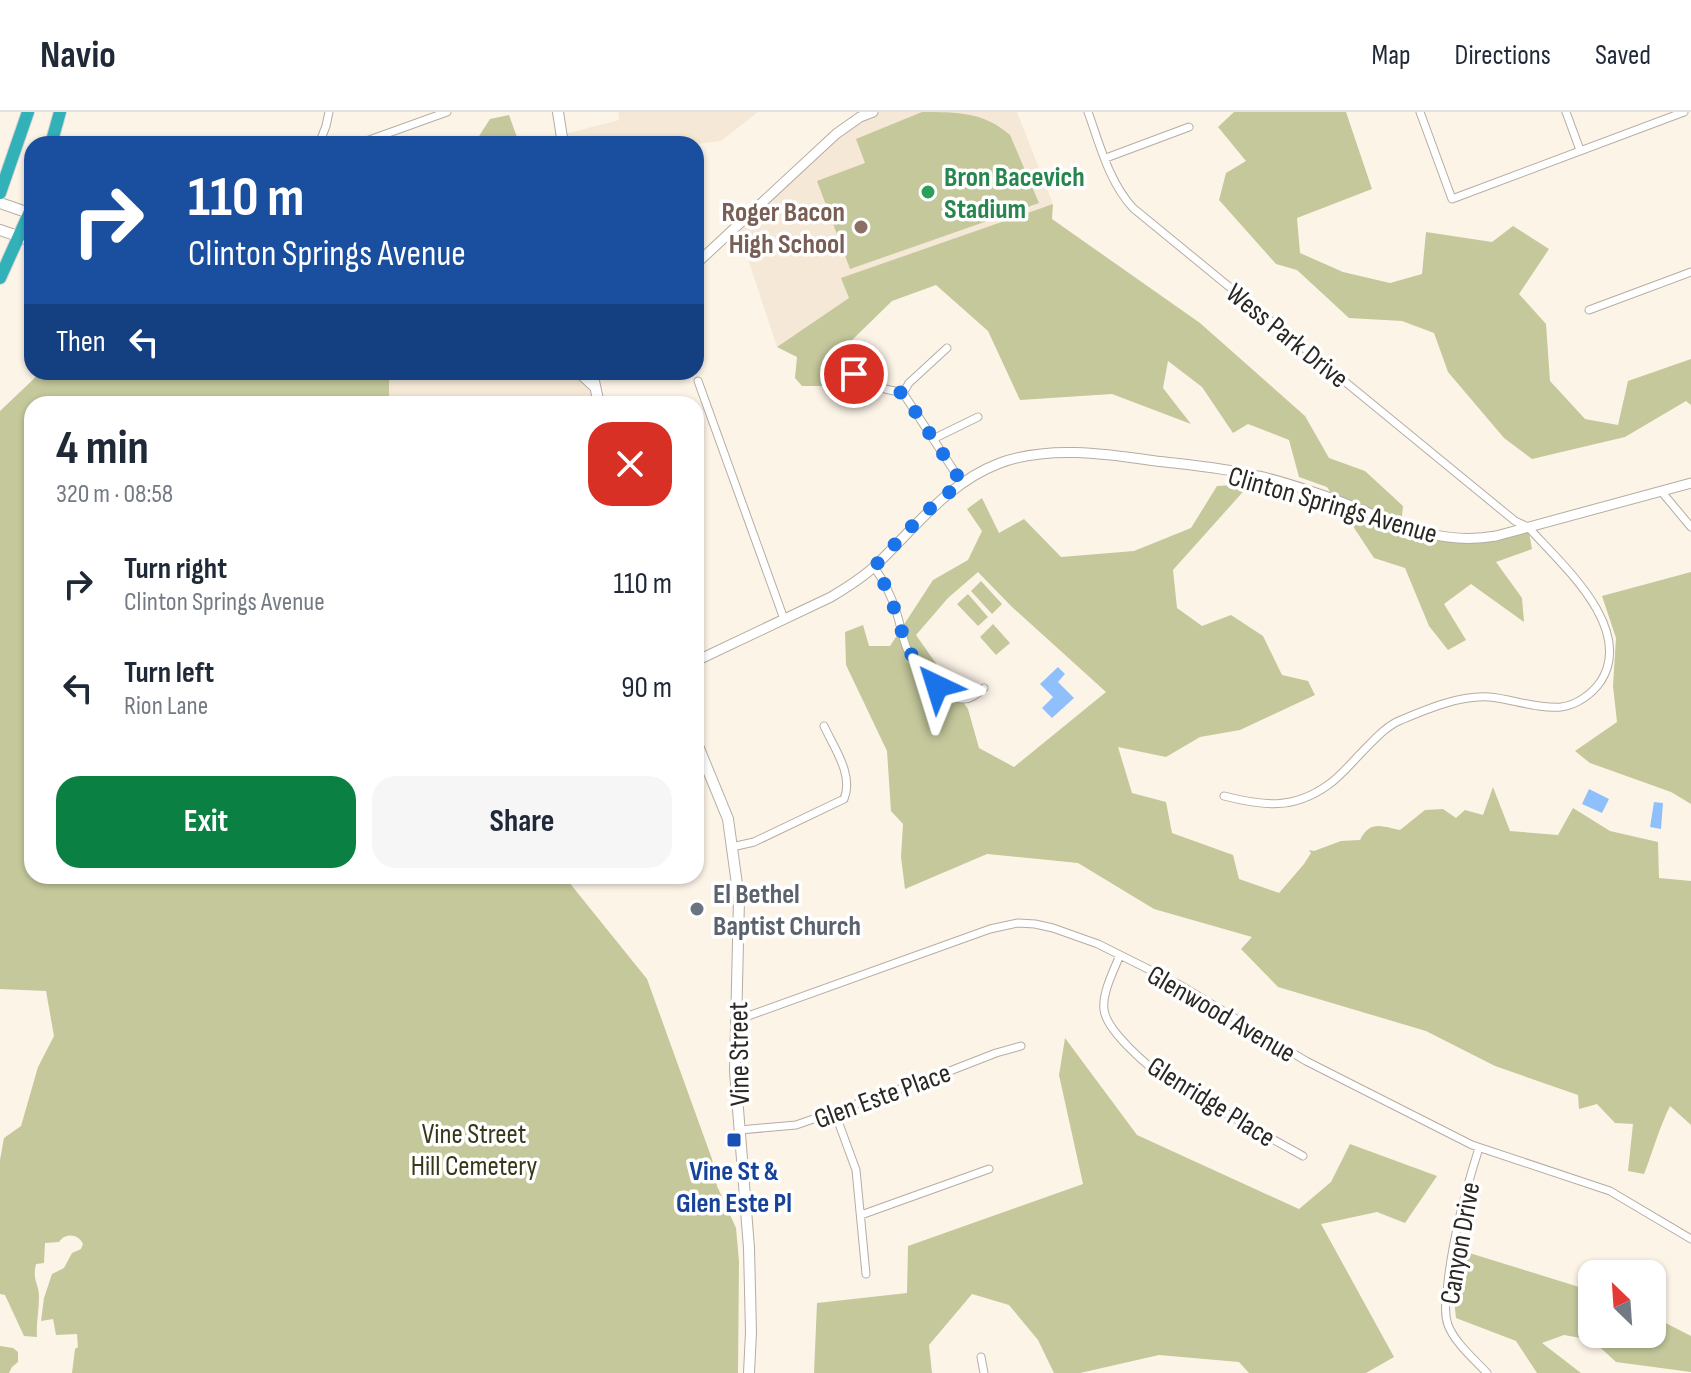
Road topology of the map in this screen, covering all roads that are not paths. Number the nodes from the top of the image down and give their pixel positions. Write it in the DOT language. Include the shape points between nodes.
graph roads {
  1 [pos="28,112"];
  2 [pos="60,112"];
  3 [pos="329,112"];
  4 [pos="447,112"];
  5 [pos="558,112"];
  6 [pos="873,112"];
  7 [pos="1088,112"];
  8 [pos="1420,112"];
  9 [pos="1566,112"];
  10 [pos="1684,112"];
  11 [pos="1189,127"];
  12 [pos="53,136"];
  13 [pos="322,136"];
  14 [pos="380,136"];
  15 [pos="562,136"];
  16 [pos="1580,150"];
  17 [pos="1106,158"];
  18 [pos="1,190"];
  19 [pos="0,203"];
  20 [pos="24,209"];
  21 [pos="0,230"];
  22 [pos="24,237"];
  23 [pos="24,241"];
  24 [pos="704,257"];
  25 [pos="1691,272"];
  26 [pos="0,278"];
  27 [pos="1589,310"];
  28 [pos="947,348"];
  29 [pos="854,374"];
  30 [pos="588,380"];
  31 [pos="594,380"];
  32 [pos="698,381"];
  33 [pos="596,388"];
  34 [pos="903,393"];
  35 [pos="598,396"];
  36 [pos="703,396"];
  37 [pos="704,398"];
  38 [pos="978,417"];
  39 [pos="933,439"];
  40 [pos="962,483"];
  41 [pos="1691,483"];
  42 [pos="1661,491"];
  43 [pos="1528,527"];
  44 [pos="1691,527"];
  45 [pos="874,567"];
  46 [pos="784,619"];
  47 [pos="704,657"];
  48 [pos="984,688"];
  49 [pos="824,726"];
  50 [pos="704,759"];
  51 [pos="1224,796"];
  52 [pos="732,847"];
  53 [pos="1120,955"];
  54 [pos="737,1020"];
  55 [pos="1021,1046"];
  56 [pos="835,1113"];
  57 [pos="740,1130"];
  58 [pos="1479,1148"];
  59 [pos="1303,1156"];
  60 [pos="989,1169"];
  61 [pos="861,1215"];
  62 [pos="1691,1239"];
  63 [pos="866,1274"];
  64 [pos="981,1357"];
  65 [pos="749,1373"];
  66 [pos="984,1373"];
  67 [pos="1487,1373"];
  1 -- 18 [label="highway"];
  2 -- 12 [label="highway"];
  3 -- 13 [label="street"];
  4 -- 14 [label="street"];
  5 -- 15 [label="main road"];
  6 -- 24 [label="street" via="836,134"];
  7 -- 17 [label="street, Wess Park Drive"];
  8 -- 16 [label="street" via="1452,199"];
  9 -- 16 [label="street"];
  10 -- 16 [label="street"];
  11 -- 17 [label="street"];
  17 -- 43 [label="street, Wess Park Drive" via="1118,189 1133,208"];
  19 -- 20 [label="main road"];
  21 -- 22 [label="main road"];
  23 -- 26 [label="highway"];
  25 -- 27 [label="street"];
  28 -- 34 [label="street"];
  29 -- 34 [label="street"];
  30 -- 33 [label="main road"];
  31 -- 33 [label="main road"];
  32 -- 36 [label="street"];
  33 -- 35 [label="main road"];
  34 -- 39 [label="street"];
  37 -- 46 [label="street"];
  38 -- 39 [label="street"];
  39 -- 40 [label="street"];
  40 -- 43 [label="street, Clinton Springs Avenue" via="1021,458 1112,455 1258,476 1447,538 1488,537"];
  40 -- 45 [label="street, Clinton Springs Avenue"];
  41 -- 42 [label="street, Clinton Springs Avenue"];
  42 -- 43 [label="street, Clinton Springs Avenue"];
  42 -- 44 [label="street"];
  43 -- 51 [label="street, Wess Park Drive" via="1601,616 1608,663 1594,690 1558,707 1491,697 1454,701 1397,721 1330,784 1312,794 1256,805"];
  45 -- 46 [label="street, Clinton Springs Avenue" via="831,597"];
  45 -- 48 [label="street" via="922,673 955,698 965,700"];
  46 -- 47 [label="street, Clinton Springs Avenue"];
  49 -- 52 [label="street" via="847,778 842,802"];
  50 -- 52 [label="main road, Vine Street" via="725,808"];
  52 -- 54 [label="main road, Vine Street" via="739,899"];
  53 -- 54 [label="street, Glenwood Avenue" via="1053,928 1006,925"];
  53 -- 58 [label="street, Glenwood Avenue" via="1306,1061"];
  53 -- 59 [label="street, Glenridge Place" via="1104,999 1113,1031 1168,1081"];
  54 -- 57 [label="main road, Vine Street"];
  55 -- 56 [label="street, Glen Este Place"];
  56 -- 57 [label="street, Glen Este Place" via="796,1125"];
  56 -- 61 [label="street" via="856,1170"];
  57 -- 65 [label="main road, Vine Street" via="749,1248"];
  58 -- 62 [label="street, Glenwood Avenue" via="1610,1191"];
  58 -- 67 [label="street, Canyon Drive" via="1449,1271 1446,1317 1455,1337"];
  60 -- 61 [label="street"];
  61 -- 63 [label="street"];
  64 -- 66 [label="street"];
}
